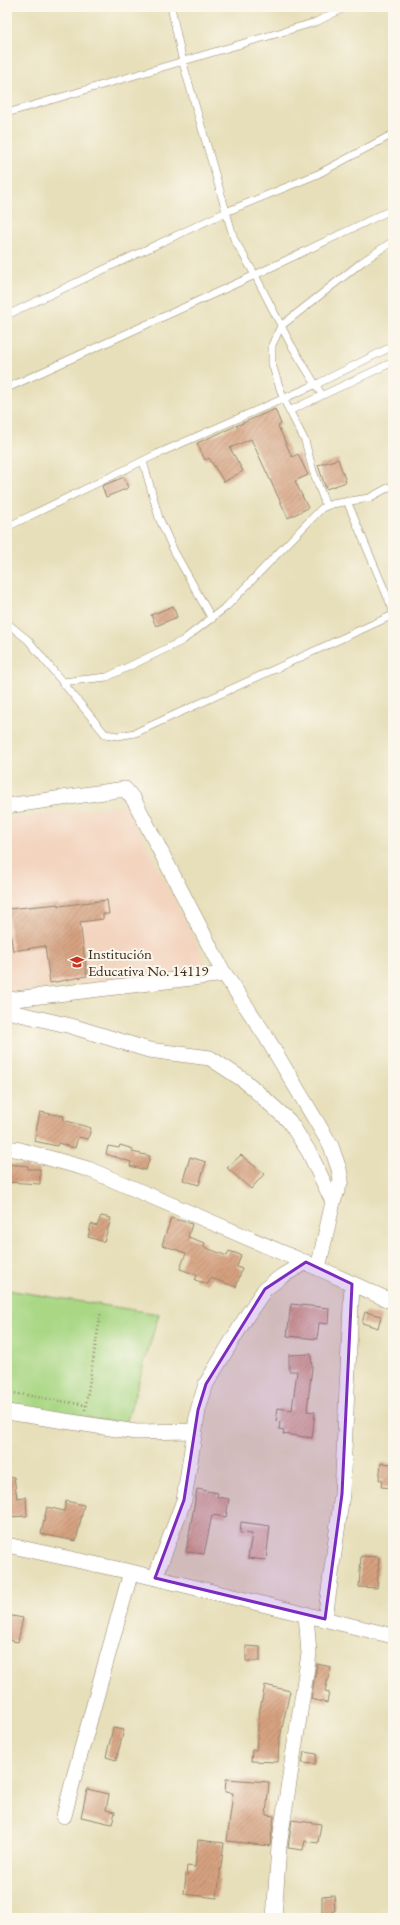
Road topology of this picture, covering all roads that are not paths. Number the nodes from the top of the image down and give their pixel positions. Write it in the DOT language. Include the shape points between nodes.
graph roads {
  1 [pos="171,7"];
  2 [pos="343,8"];
  3 [pos="183,63"];
  4 [pos="7,113"];
  5 [pos="393,134"];
  6 [pos="393,209"];
  7 [pos="226,212"];
  8 [pos="393,241"];
  9 [pos="255,275"];
  10 [pos="7,315"];
  11 [pos="281,326"];
  12 [pos="393,346"];
  13 [pos="393,362"];
  14 [pos="316,384"];
  15 [pos="7,388"];
  16 [pos="322,395"];
  17 [pos="283,398"];
  18 [pos="289,411"];
  19 [pos="143,461"];
  20 [pos="393,485"];
  21 [pos="347,501"];
  22 [pos="326,506"];
  23 [pos="7,527"];
  24 [pos="393,610"];
  25 [pos="393,615"];
  26 [pos="212,618"];
  27 [pos="7,624"];
  28 [pos="62,682"];
  29 [pos="7,806"];
  30 [pos="225,974"];
  31 [pos="7,1000"];
  32 [pos="7,1011"];
  33 [pos="7,1148"];
  34 [pos="333,1202"];
  35 [pos="312,1265"];
  36 [pos="352,1284"];
  37 [pos="393,1302"];
  38 [pos="7,1412"];
  39 [pos="194,1431"];
  40 [pos="7,1545"];
  41 [pos="131,1572"];
  42 [pos="155,1578"];
  43 [pos="306,1614"];
  44 [pos="326,1619"];
  45 [pos="393,1636"];
  46 [pos="64,1816"];
  47 [pos="274,1918"];
  1 -- 3 [label="lane"];
  2 -- 3 [label="lane" via="316,22"];
  3 -- 4 [label="lane"];
  3 -- 7 [label="lane"];
  5 -- 7 [label="lane" via="318,174"];
  6 -- 9 [label="lane"];
  7 -- 9 [label="lane" via="234,239"];
  7 -- 10 [label="lane"];
  8 -- 11 [label="lane" via="362,262"];
  9 -- 11 [label="lane"];
  9 -- 15 [label="lane"];
  11 -- 14 [label="lane"];
  11 -- 17 [label="lane" via="272,345 272,364"];
  12 -- 14 [label="lane"];
  13 -- 16 [label="lane"];
  14 -- 16 [label="lane"];
  14 -- 17 [label="lane"];
  16 -- 18 [label="lane"];
  17 -- 18 [label="lane"];
  17 -- 19 [label="lane"];
  18 -- 22 [label="lane" via="305,441"];
  19 -- 23 [label="lane"];
  19 -- 26 [label="lane" via="159,518 174,551"];
  20 -- 21 [label="lane" via="369,498"];
  21 -- 22 [label="lane"];
  21 -- 24 [label="lane"];
  22 -- 26 [label="lane"];
  25 -- 28 [label="lane" via="135,733 118,736 105,734"];
  26 -- 28 [label="lane" via="182,641 107,677"];
  27 -- 28 [label="lane" via="28,640"];
  29 -- 30 [label="street" via="125,789 134,800"];
  30 -- 31 [label="street"];
  30 -- 34 [label="street" via="265,1035 331,1146 340,1169 341,1180"];
  32 -- 34 [label="street" via="71,1026 149,1050 210,1058 245,1081 289,1121 309,1152"];
  33 -- 35 [label="street" via="88,1169"];
  34 -- 35 [label="street"];
  35 -- 36 [label="street"];
  35 -- 39 [label="street" via="282,1276 265,1289 206,1384"];
  36 -- 37 [label="street"];
  36 -- 44 [label="street" via="342,1494"];
  38 -- 39 [label="street" via="136,1432"];
  39 -- 42 [label="street" via="184,1500"];
  40 -- 41 [label="street"];
  41 -- 42 [label="street"];
  41 -- 46 [label="street"];
  42 -- 43 [label="street"];
  43 -- 44 [label="street"];
  43 -- 47 [label="street" via="309,1654 279,1846"];
  44 -- 45 [label="street"];
}
